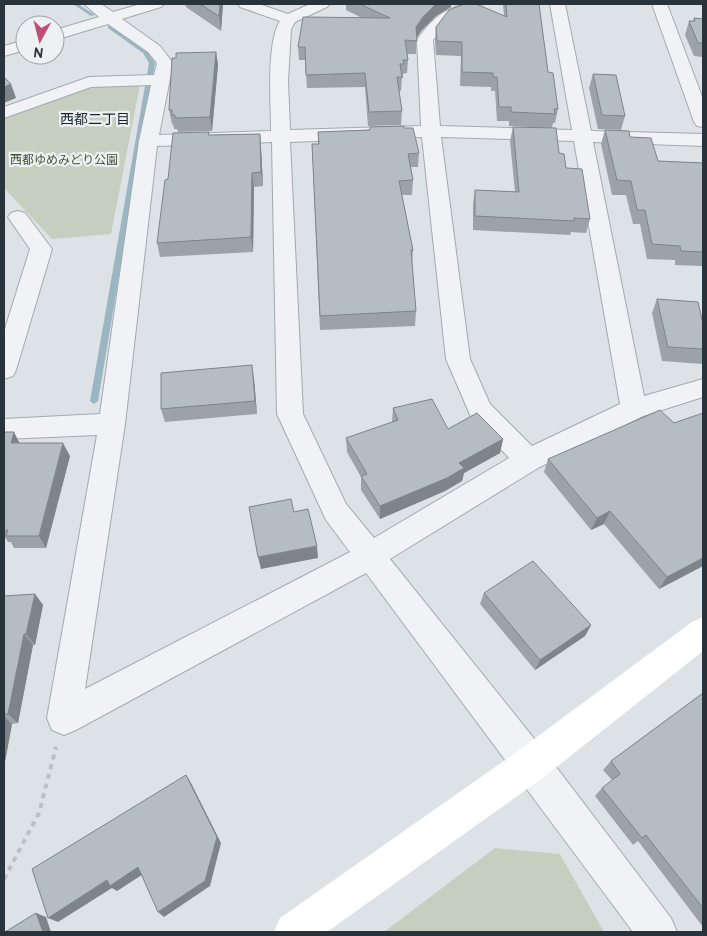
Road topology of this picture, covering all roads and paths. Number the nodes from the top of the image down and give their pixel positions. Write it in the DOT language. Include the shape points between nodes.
graph roads {
  1 [pos="91,4"];
  2 [pos="156,4"];
  3 [pos="245,4"];
  4 [pos="322,4"];
  5 [pos="474,4"];
  6 [pos="558,4"];
  7 [pos="659,4"];
  8 [pos="111,18"];
  9 [pos="289,19"];
  10 [pos="65,32"];
  11 [pos="152,80"];
  12 [pos="4,113"];
  13 [pos="703,122"];
  14 [pos="430,131"];
  15 [pos="282,135"];
  16 [pos="581,136"];
  17 [pos="703,140"];
  18 [pos="148,141"];
  19 [pos="8,214"];
  20 [pos="4,370"];
  21 [pos="703,388"];
  22 [pos="634,409"];
  23 [pos="112,424"];
  24 [pos="4,428"];
  25 [pos="528,460"];
  26 [pos="370,556"];
  27 [pos="703,632"];
  28 [pos="64,718"];
  29 [pos="531,764"];
  30 [pos="4,879"];
  31 [pos="294,932"];
  32 [pos="657,932"];
  1 -- 8 [label="street"];
  2 -- 8 [label="street"];
  3 -- 9 [label="street"];
  4 -- 9 [label="street"];
  5 -- 14 [label="street" via="442,19 425,40"];
  6 -- 16 [label="street"];
  7 -- 13 [label="street"];
  8 -- 10 [label="street"];
  8 -- 11 [label="street" via="154,48 165,64"];
  9 -- 15 [label="street" via="283,29 279,82"];
  11 -- 12 [label="street" via="89,82"];
  11 -- 18 [label="street"];
  14 -- 15 [label="street"];
  14 -- 16 [label="street"];
  14 -- 25 [label="street" via="458,359 480,410"];
  15 -- 18 [label="street"];
  15 -- 26 [label="street" via="290,414 336,512"];
  16 -- 17 [label="street"];
  16 -- 22 [label="street"];
  18 -- 23 [label="street"];
  19 -- 20 [label="street" via="41,249"];
  21 -- 22 [label="street"];
  22 -- 25 [label="street"];
  23 -- 24 [label="street"];
  23 -- 28 [label="street"];
  25 -- 26 [label="street"];
  26 -- 28 [label="street"];
  26 -- 29 [label="street"];
  27 -- 29 [label="street"];
  28 -- 30 [label="path" via="39,813"];
  29 -- 31 [label="street"];
  29 -- 32 [label="street"];
}
